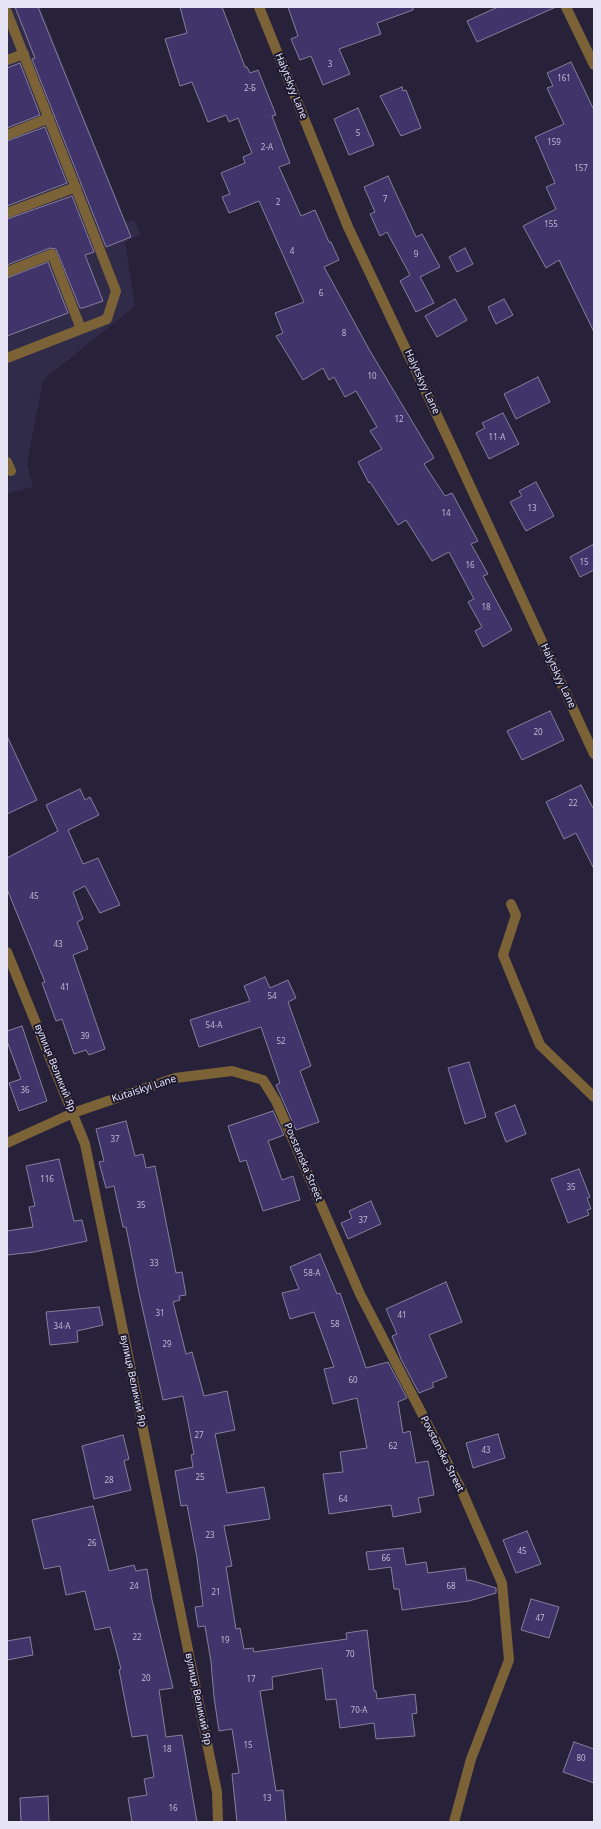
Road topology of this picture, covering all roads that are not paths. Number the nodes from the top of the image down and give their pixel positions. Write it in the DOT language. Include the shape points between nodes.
graph roads {
  1 [pos="259,7"];
  2 [pos="566,7"];
  3 [pos="7,12"];
  4 [pos="24,54"];
  5 [pos="7,60"];
  6 [pos="594,65"];
  7 [pos="49,118"];
  8 [pos="7,135"];
  9 [pos="76,187"];
  10 [pos="7,213"];
  11 [pos="7,272"];
  12 [pos="81,329"];
  13 [pos="7,358"];
  14 [pos="594,754"];
  15 [pos="511,904"];
  16 [pos="7,952"];
  17 [pos="594,1097"];
  18 [pos="276,1101"];
  19 [pos="73,1113"];
  20 [pos="7,1142"];
  21 [pos="218,1822"];
  22 [pos="454,1822"];
  1 -- 14 [label="street, Halytskyy Lane" via="348,227"];
  2 -- 6 [label="street"];
  3 -- 4 [label="street"];
  4 -- 5 [label="street"];
  4 -- 7 [label="street"];
  7 -- 8 [label="street"];
  7 -- 9 [label="street"];
  9 -- 10 [label="street"];
  9 -- 12 [label="street" via="116,291 107,319"];
  11 -- 12 [label="street" via="52,254"];
  12 -- 13 [label="street"];
  15 -- 17 [label="street" via="516,915 503,955 540,1045"];
  16 -- 19 [label="street, вулиця Великий Яр"];
  18 -- 19 [label="street, Kutaiskyi Lane" via="263,1080 232,1071 176,1078"];
  18 -- 22 [label="street, Povstanska Street" via="360,1294 460,1489 502,1583 509,1660 471,1759"];
  19 -- 20 [label="street, Kutaiskyi Lane"];
  19 -- 21 [label="street, вулиця Великий Яр" via="85,1144 103,1230 217,1792"];
}
